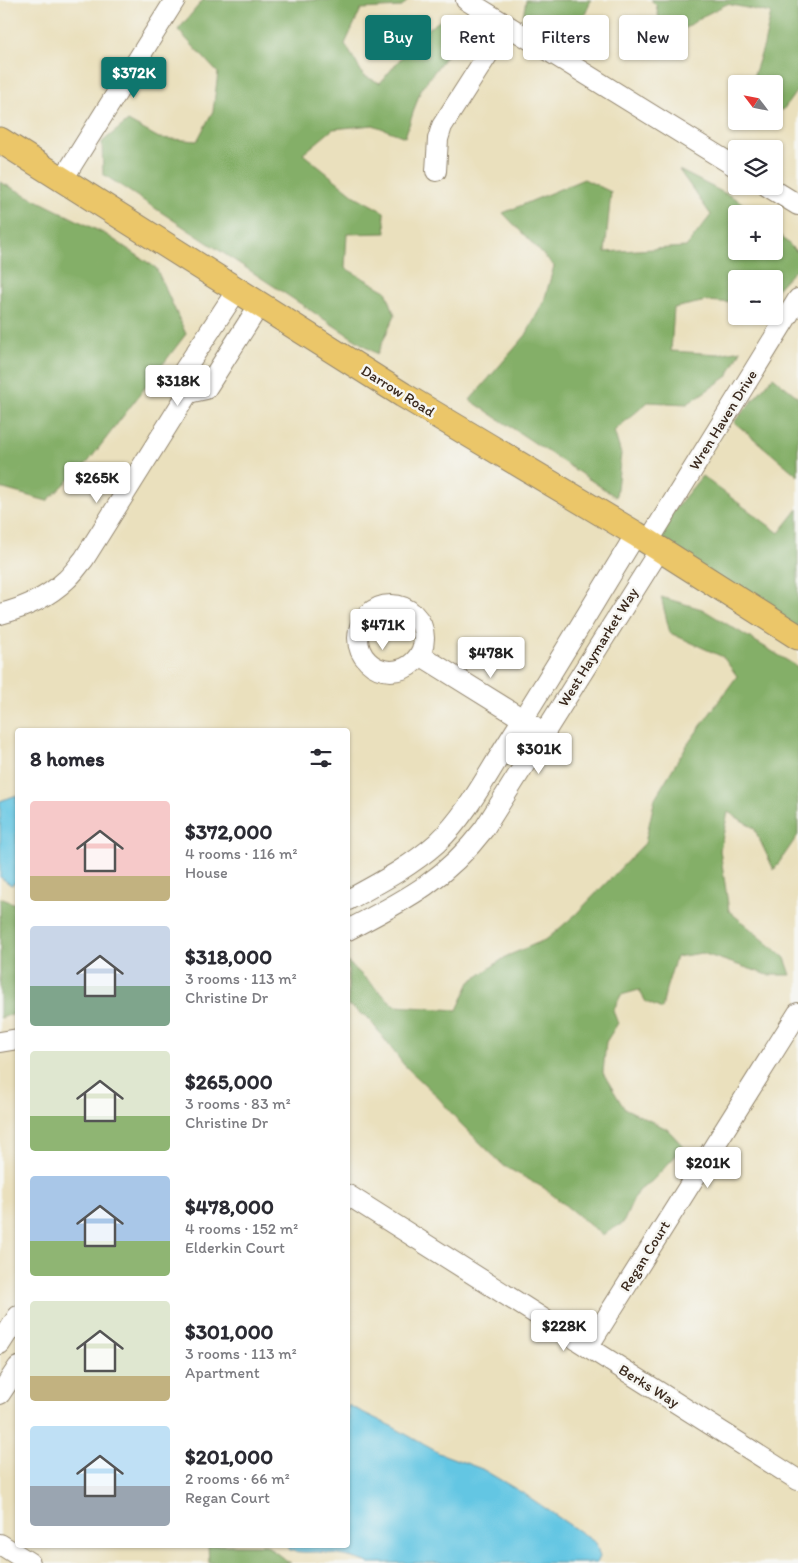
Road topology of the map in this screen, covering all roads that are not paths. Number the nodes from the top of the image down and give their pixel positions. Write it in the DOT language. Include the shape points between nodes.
graph roads {
  1 [pos="175,0"];
  2 [pos="466,0"];
  3 [pos="489,15"];
  4 [pos="513,30"];
  5 [pos="484,60"];
  6 [pos="0,140"];
  7 [pos="728,162"];
  8 [pos="436,171"];
  9 [pos="63,179"];
  10 [pos="782,195"];
  11 [pos="798,205"];
  12 [pos="237,290"];
  13 [pos="798,299"];
  14 [pos="260,304"];
  15 [pos="188,393"];
  16 [pos="648,541"];
  17 [pos="0,614"];
  18 [pos="798,637"];
  19 [pos="420,655"];
  20 [pos="523,719"];
  21 [pos="545,732"];
  22 [pos="350,899"];
  23 [pos="350,929"];
  24 [pos="798,1013"];
  25 [pos="15,1040"];
  26 [pos="0,1042"];
  27 [pos="350,1196"];
  28 [pos="15,1321"];
  29 [pos="0,1344"];
  30 [pos="588,1347"];
  31 [pos="15,1372"];
  32 [pos="0,1394"];
  33 [pos="798,1480"];
  34 [pos="0,1544"];
  35 [pos="30,1563"];
  1 -- 9 [label="street"];
  2 -- 3 [label="street"];
  4 -- 7 [label="street"];
  5 -- 8 [label="street" via="442,126"];
  6 -- 9 [label="main road, Darrow Road"];
  9 -- 12 [label="main road, Darrow Road"];
  10 -- 11 [label="street"];
  12 -- 14 [label="main road, Darrow Road"];
  12 -- 15 [label="street" via="181,375"];
  13 -- 16 [label="street, Wren Haven Drive"];
  14 -- 15 [label="street" via="206,389"];
  14 -- 16 [label="main road, Darrow Road" via="404,395"];
  15 -- 17 [label="street" via="84,559 66,580 43,597 19,610"];
  16 -- 18 [label="main road, Darrow Road"];
  16 -- 20 [label="street, West Haymarket Way"];
  16 -- 21 [label="street, West Haymarket Way"];
  19 -- 20 [label="street"];
  20 -- 21 [label="street"];
  20 -- 22 [label="street, West Haymarket Way" via="460,815 438,842 399,872"];
  21 -- 23 [label="street, West Haymarket Way" via="484,829 457,861 405,900"];
  24 -- 30 [label="street, Regan Court"];
  25 -- 26 [label="street"];
  27 -- 30 [label="street, Berks Way"];
  28 -- 29 [label="street"];
  30 -- 33 [label="street, Berks Way"];
  31 -- 32 [label="street"];
  34 -- 35 [label="street"];
}
